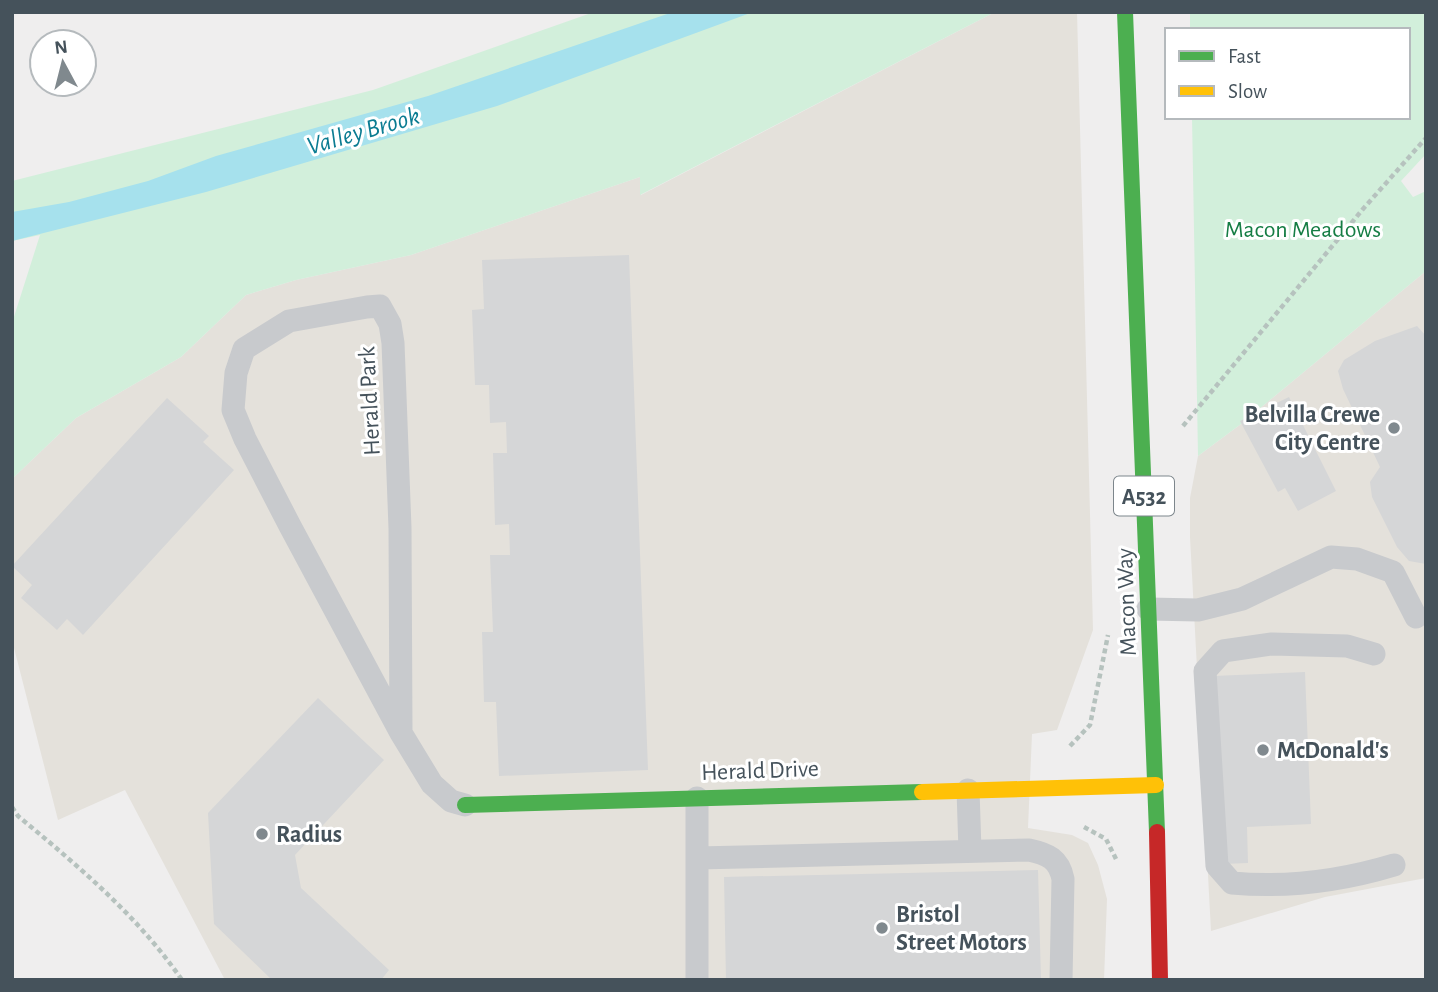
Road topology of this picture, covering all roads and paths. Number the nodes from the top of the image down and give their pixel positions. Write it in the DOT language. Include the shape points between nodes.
graph roads {
  1 [pos="1125,12"];
  2 [pos="1426,138"];
  3 [pos="1177,437"];
  4 [pos="1148,609"];
  5 [pos="1416,617"];
  6 [pos="1110,624"];
  7 [pos="1374,654"];
  8 [pos="401,733"];
  9 [pos="1060,750"];
  10 [pos="1156,785"];
  11 [pos="968,790"];
  12 [pos="697,798"];
  13 [pos="465,806"];
  14 [pos="12,807"];
  15 [pos="1079,825"];
  16 [pos="970,851"];
  17 [pos="697,858"];
  18 [pos="1394,865"];
  19 [pos="1119,871"];
  20 [pos="182,980"];
  21 [pos="697,980"];
  22 [pos="1061,980"];
  23 [pos="1160,980"];
  1 -- 4 [label="main road, Macon Way / A532"];
  2 -- 3 [label="path"];
  4 -- 5 [label="lane" via="1198,610 1242,600 1331,557 1357,559 1393,572"];
  4 -- 10 [label="main road, Macon Way / A532"];
  6 -- 9 [label="path" via="1090,725 1072,745"];
  7 -- 18 [label="lane" via="1347,646 1272,645 1223,651 1205,671 1217,866 1232,883 1267,886 1320,882"];
  8 -- 8 [label="lane, Herald Park" via="233,410 236,373 244,349 289,321 380,306 393,343"];
  8 -- 13 [label="lane, Herald Drive" via="432,784 451,801"];
  10 -- 11 [label="main road, Herald Drive"];
  10 -- 23 [label="main road, Macon Way / A532"];
  11 -- 12 [label="main road, Herald Drive"];
  11 -- 16 [label="lane"];
  12 -- 13 [label="main road, Herald Drive"];
  12 -- 17 [label="lane"];
  14 -- 20 [label="path" via="115,899 159,946"];
  15 -- 19 [label="path" via="1106,839"];
  16 -- 17 [label="lane"];
  16 -- 22 [label="lane" via="1029,849 1049,854 1060,867"];
  17 -- 21 [label="lane"];
}
